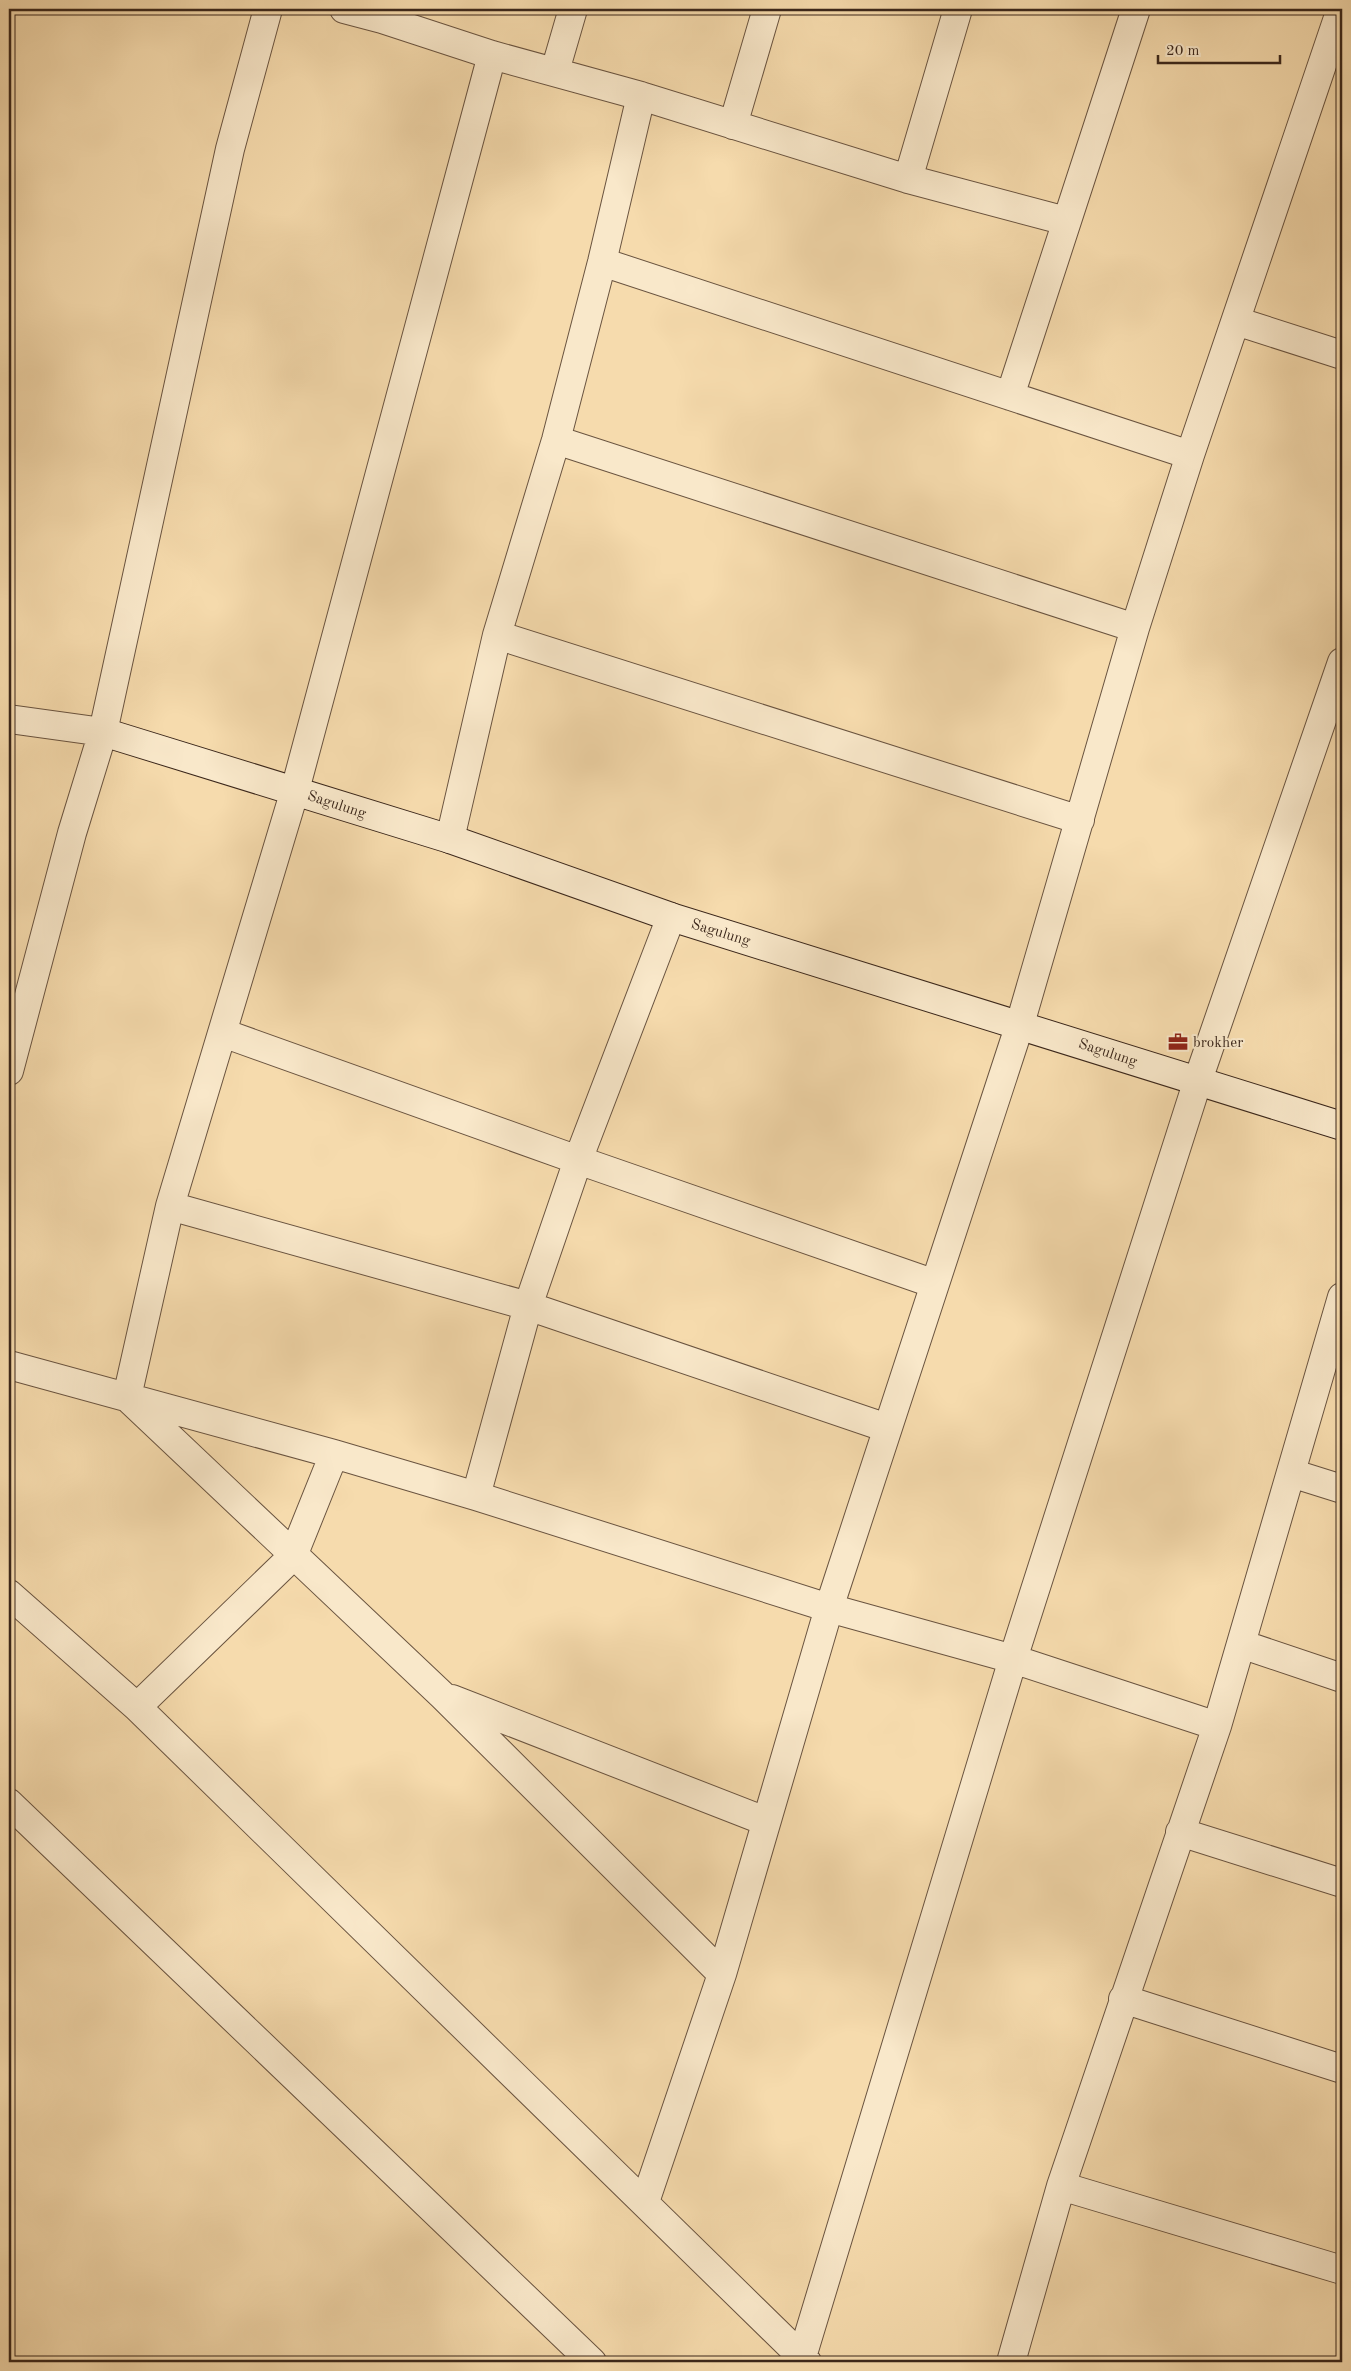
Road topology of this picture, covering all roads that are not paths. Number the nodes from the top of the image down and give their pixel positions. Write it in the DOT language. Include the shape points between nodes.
graph roads {
  1 [pos="268,9"];
  2 [pos="344,9"];
  3 [pos="573,9"];
  4 [pos="767,9"];
  5 [pos="958,9"];
  6 [pos="1136,9"];
  7 [pos="1341,9"];
  8 [pos="383,14"];
  9 [pos="492,55"];
  10 [pos="555,71"];
  11 [pos="641,96"];
  12 [pos="733,125"];
  13 [pos="908,179"];
  14 [pos="1066,221"];
  15 [pos="602,262"];
  16 [pos="1236,320"];
  17 [pos="1342,354"];
  18 [pos="1010,396"];
  19 [pos="556,440"];
  20 [pos="1190,455"];
  21 [pos="1135,628"];
  22 [pos="497,635"];
  23 [pos="1342,662"];
  24 [pos="9,719"];
  25 [pos="102,732"];
  26 [pos="295,790"];
  27 [pos="1080,820"];
  28 [pos="450,839"];
  29 [pos="672,917"];
  30 [pos="1020,1024"];
  31 [pos="224,1033"];
  32 [pos="9,1072"];
  33 [pos="1198,1080"];
  34 [pos="1342,1126"];
  35 [pos="578,1160"];
  36 [pos="170,1206"];
  37 [pos="935,1284"];
  38 [pos="1342,1297"];
  39 [pos="528,1306"];
  40 [pos="9,1365"];
  41 [pos="127,1396"];
  42 [pos="887,1428"];
  43 [pos="334,1454"];
  44 [pos="1291,1473"];
  45 [pos="1342,1489"];
  46 [pos="476,1496"];
  47 [pos="293,1556"];
  48 [pos="9,1594"];
  49 [pos="829,1608"];
  50 [pos="1241,1644"];
  51 [pos="1013,1659"];
  52 [pos="1342,1678"];
  53 [pos="443,1696"];
  54 [pos="137,1707"];
  55 [pos="1217,1726"];
  56 [pos="9,1803"];
  57 [pos="765,1821"];
  58 [pos="1180,1832"];
  59 [pos="1342,1883"];
  60 [pos="722,1974"];
  61 [pos="1123,1999"];
  62 [pos="1342,2069"];
  63 [pos="1061,2186"];
  64 [pos="645,2202"];
  65 [pos="1342,2270"];
  66 [pos="805,2360"];
  67 [pos="1018,2360"];
  68 [pos="592,2362"];
  1 -- 25 [label="street" via="230,149"];
  2 -- 8 [label="street"];
  3 -- 10 [label="street"];
  4 -- 12 [label="street"];
  5 -- 13 [label="street"];
  6 -- 14 [label="street"];
  7 -- 16 [label="street"];
  8 -- 9 [label="street"];
  9 -- 10 [label="street"];
  9 -- 26 [label="street"];
  10 -- 11 [label="street"];
  11 -- 12 [label="street"];
  11 -- 15 [label="street"];
  12 -- 13 [label="street"];
  13 -- 14 [label="street"];
  14 -- 18 [label="street"];
  15 -- 18 [label="street"];
  15 -- 19 [label="street"];
  16 -- 17 [label="street"];
  16 -- 20 [label="street"];
  18 -- 20 [label="street"];
  19 -- 21 [label="street"];
  19 -- 22 [label="street"];
  20 -- 21 [label="street"];
  21 -- 27 [label="street"];
  22 -- 27 [label="street"];
  22 -- 28 [label="street"];
  23 -- 33 [label="street"];
  24 -- 25 [label="street, Sagulung"];
  25 -- 26 [label="street, Sagulung"];
  25 -- 32 [label="street"];
  26 -- 28 [label="street, Sagulung"];
  26 -- 31 [label="street"];
  27 -- 30 [label="street"];
  28 -- 29 [label="street, Sagulung"];
  29 -- 30 [label="street, Sagulung"];
  29 -- 35 [label="street"];
  30 -- 33 [label="street, Sagulung"];
  30 -- 37 [label="street"];
  31 -- 35 [label="street"];
  31 -- 36 [label="street"];
  33 -- 34 [label="street, Sagulung"];
  33 -- 51 [label="street"];
  35 -- 37 [label="street"];
  35 -- 39 [label="street"];
  36 -- 39 [label="street"];
  36 -- 41 [label="street"];
  37 -- 42 [label="street"];
  38 -- 44 [label="street"];
  39 -- 42 [label="street"];
  39 -- 46 [label="street"];
  40 -- 41 [label="street"];
  41 -- 43 [label="street"];
  41 -- 47 [label="street"];
  42 -- 49 [label="street"];
  43 -- 46 [label="street"];
  43 -- 47 [label="street"];
  44 -- 45 [label="street"];
  44 -- 50 [label="street"];
  46 -- 49 [label="street"];
  47 -- 53 [label="street"];
  47 -- 54 [label="street"];
  48 -- 54 [label="street"];
  49 -- 51 [label="street"];
  49 -- 57 [label="street"];
  50 -- 52 [label="street"];
  50 -- 55 [label="street"];
  51 -- 55 [label="street"];
  51 -- 66 [label="street"];
  53 -- 57 [label="street"];
  53 -- 60 [label="street"];
  54 -- 64 [label="street"];
  55 -- 58 [label="street"];
  56 -- 68 [label="street"];
  57 -- 60 [label="street"];
  58 -- 59 [label="street"];
  58 -- 61 [label="street"];
  60 -- 64 [label="street"];
  61 -- 62 [label="street"];
  61 -- 63 [label="street"];
  63 -- 65 [label="street"];
  63 -- 67 [label="street"];
  64 -- 66 [label="street"];
}
